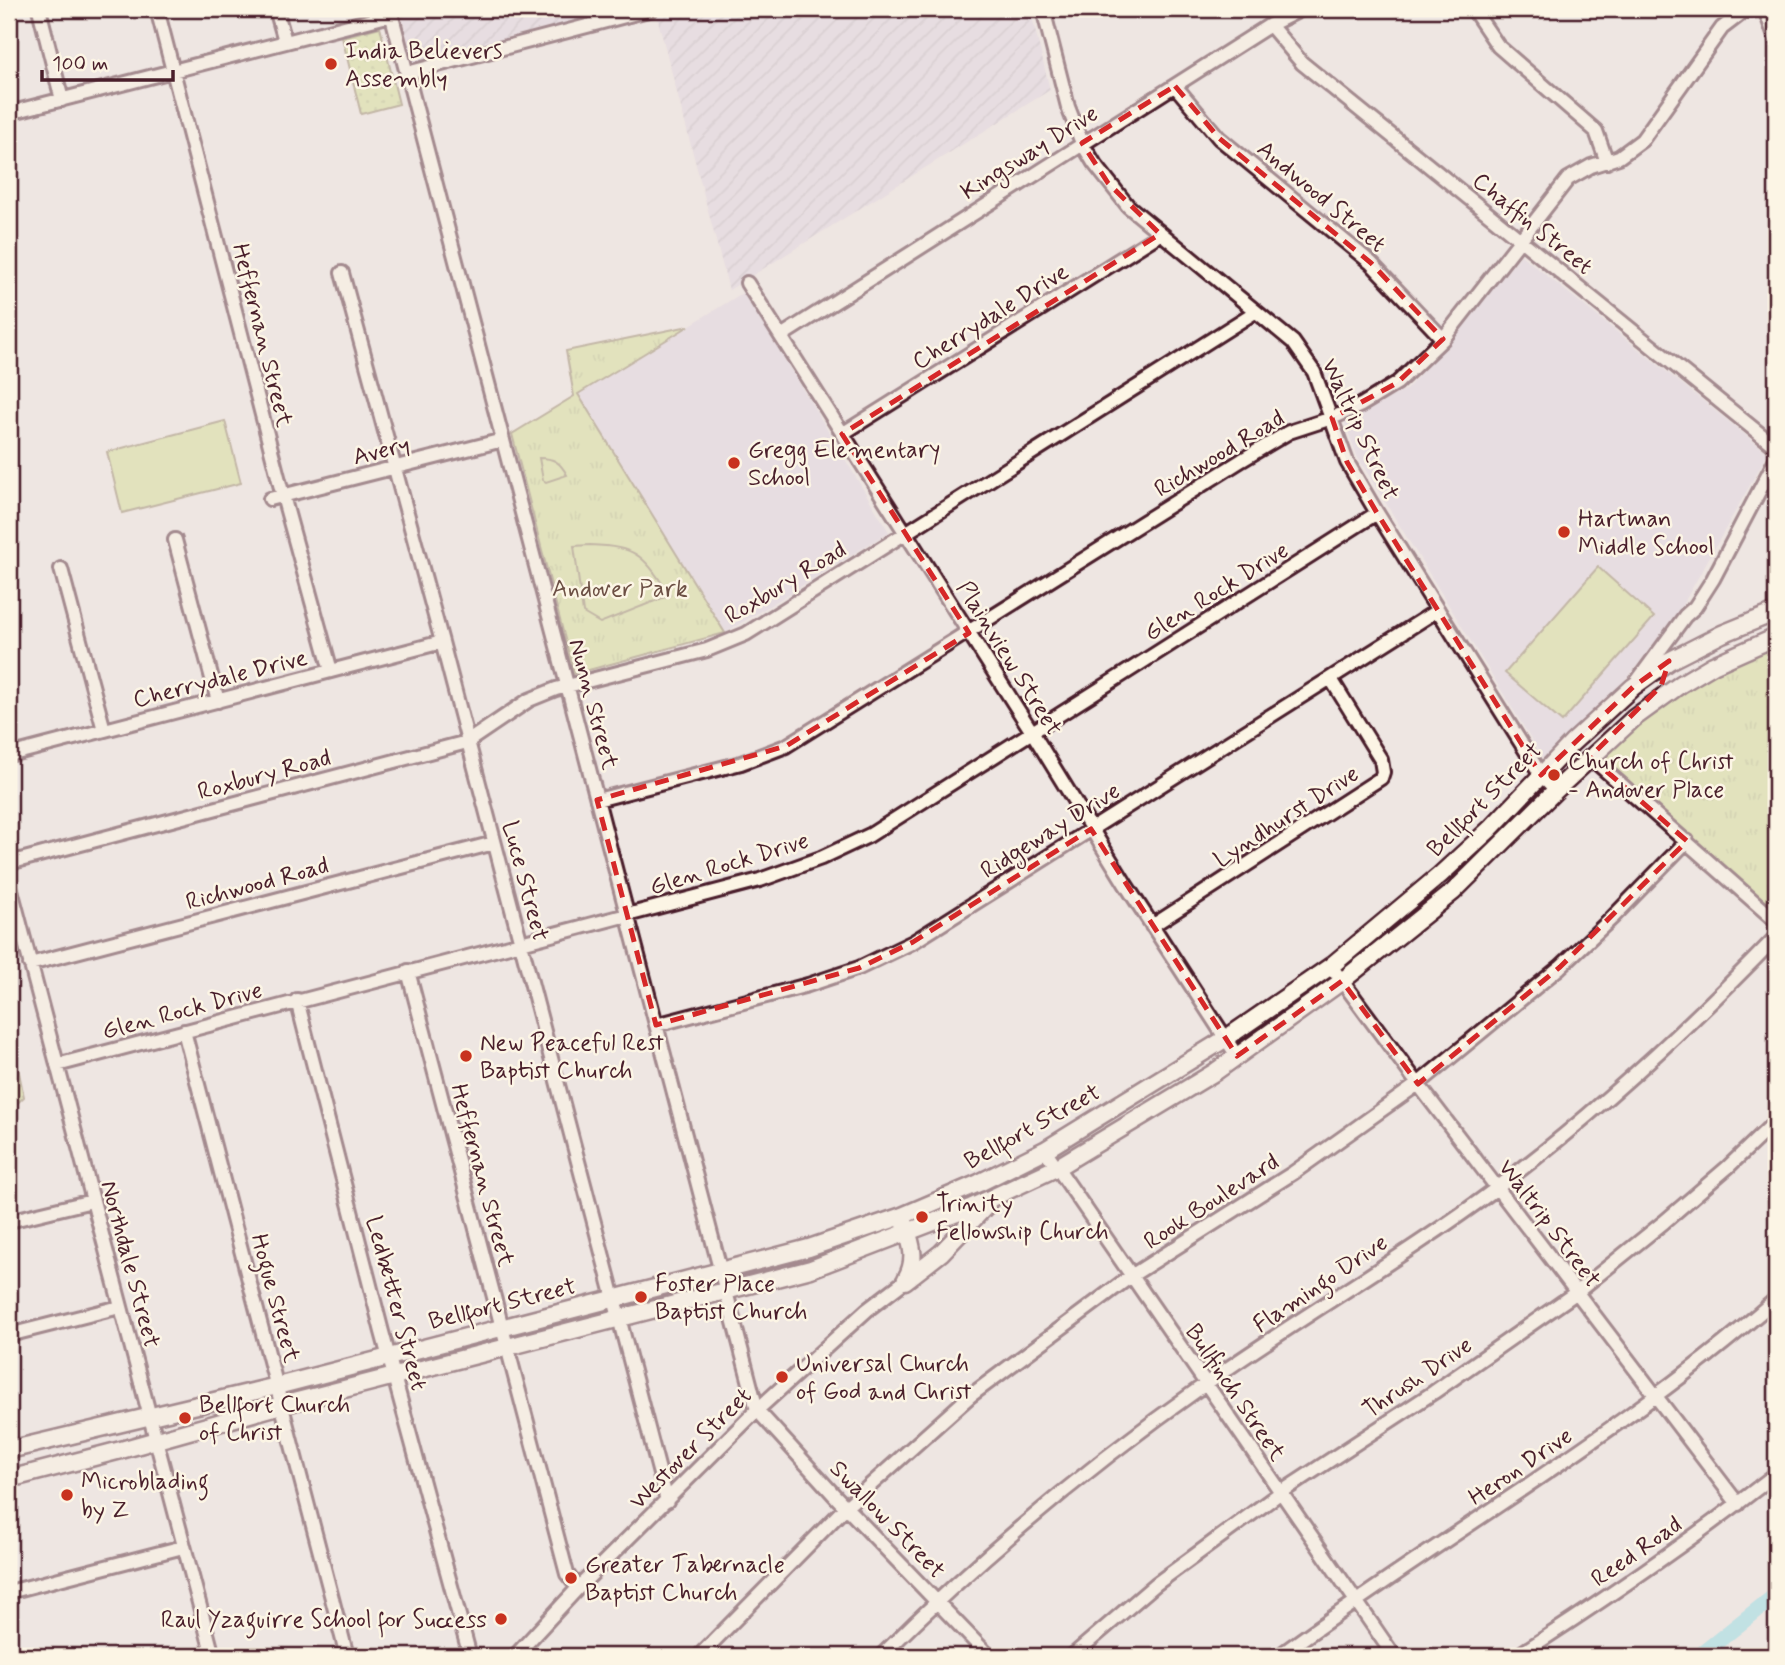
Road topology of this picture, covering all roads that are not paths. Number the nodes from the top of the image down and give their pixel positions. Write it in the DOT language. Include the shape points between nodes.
graph roads {
  1 [pos="39,9"];
  2 [pos="157,9"];
  3 [pos="276,9"];
  4 [pos="650,9"];
  5 [pos="1043,9"];
  6 [pos="1302,9"];
  7 [pos="1473,9"];
  8 [pos="1755,9"];
  9 [pos="1765,9"];
  10 [pos="390,12"];
  11 [pos="1270,25"];
  12 [pos="1776,40"];
  13 [pos="285,41"];
  14 [pos="173,71"];
  15 [pos="407,74"];
  16 [pos="1175,86"];
  17 [pos="62,100"];
  18 [pos="9,114"];
  19 [pos="1082,143"];
  20 [pos="1606,162"];
  21 [pos="1160,234"];
  22 [pos="1520,240"];
  23 [pos="342,273"];
  24 [pos="747,283"];
  25 [pos="1255,312"];
  26 [pos="781,336"];
  27 [pos="1443,339"];
  28 [pos="1332,418"];
  29 [pos="842,434"];
  30 [pos="503,440"];
  31 [pos="1776,447"];
  32 [pos="1776,459"];
  33 [pos="394,468"];
  34 [pos="276,497"];
  35 [pos="1377,513"];
  36 [pos="905,534"];
  37 [pos="175,540"];
  38 [pos="61,569"];
  39 [pos="1438,610"];
  40 [pos="1776,612"];
  41 [pos="1685,616"];
  42 [pos="970,633"];
  43 [pos="1776,637"];
  44 [pos="442,642"];
  45 [pos="1670,661"];
  46 [pos="331,671"];
  47 [pos="1331,678"];
  48 [pos="568,687"];
  49 [pos="1633,687"];
  50 [pos="218,701"];
  51 [pos="1634,718"];
  52 [pos="104,730"];
  53 [pos="1032,732"];
  54 [pos="467,742"];
  55 [pos="9,755"];
  56 [pos="1590,757"];
  57 [pos="1541,775"];
  58 [pos="1556,790"];
  59 [pos="597,800"];
  60 [pos="1091,829"];
  61 [pos="1687,841"];
  62 [pos="494,843"];
  63 [pos="9,863"];
  64 [pos="1440,875"];
  65 [pos="9,882"];
  66 [pos="1453,892"];
  67 [pos="627,914"];
  68 [pos="1776,921"];
  69 [pos="1152,926"];
  70 [pos="1776,937"];
  71 [pos="520,943"];
  72 [pos="30,964"];
  73 [pos="1331,966"];
  74 [pos="408,971"];
  75 [pos="1342,981"];
  76 [pos="297,1000"];
  77 [pos="656,1025"];
  78 [pos="184,1031"];
  79 [pos="1225,1039"];
  80 [pos="1237,1056"];
  81 [pos="57,1065"];
  82 [pos="1418,1084"];
  83 [pos="1776,1121"];
  84 [pos="1045,1150"];
  85 [pos="1056,1168"];
  86 [pos="1497,1187"];
  87 [pos="1000,1194"];
  88 [pos="92,1201"];
  89 [pos="902,1216"];
  90 [pos="9,1221"];
  91 [pos="908,1233"];
  92 [pos="914,1253"];
  93 [pos="930,1263"];
  94 [pos="721,1271"];
  95 [pos="1131,1276"];
  96 [pos="905,1281"];
  97 [pos="726,1291"];
  98 [pos="1577,1292"];
  99 [pos="613,1298"];
  100 [pos="1776,1300"];
  101 [pos="120,1307"];
  102 [pos="618,1319"];
  103 [pos="501,1326"];
  104 [pos="9,1335"];
  105 [pos="506,1347"];
  106 [pos="388,1356"];
  107 [pos="394,1376"];
  108 [pos="1206,1384"];
  109 [pos="277,1386"];
  110 [pos="1656,1397"];
  111 [pos="282,1405"];
  112 [pos="757,1410"];
  113 [pos="149,1418"];
  114 [pos="154,1440"];
  115 [pos="9,1450"];
  116 [pos="1776,1474"];
  117 [pos="9,1479"];
  118 [pos="1280,1493"];
  119 [pos="667,1501"];
  120 [pos="1738,1504"];
  121 [pos="846,1507"];
  122 [pos="183,1547"];
  123 [pos="578,1588"];
  124 [pos="9,1592"];
  125 [pos="1355,1600"];
  126 [pos="936,1601"];
  127 [pos="208,1655"];
  128 [pos="347,1656"];
  129 [pos="470,1656"];
  130 [pos="516,1656"];
  131 [pos="699,1656"];
  132 [pos="881,1656"];
  133 [pos="989,1656"];
  134 [pos="1072,1656"];
  135 [pos="1279,1656"];
  136 [pos="1394,1656"];
  137 [pos="1517,1656"];
  1 -- 17 [label="street"];
  2 -- 14 [label="street, Heffernan Street"];
  3 -- 13 [label="street"];
  4 -- 15 [label="street"];
  5 -- 19 [label="street, Waltrip Street"];
  6 -- 11 [label="street, Kingsway Drive"];
  7 -- 20 [label="street" via="1498,46 1596,131"];
  8 -- 20 [label="street, Richwood Road" via="1722,28 1642,140"];
  9 -- 12 [label="street"];
  10 -- 13 [label="street"];
  10 -- 15 [label="street, Nunn Street"];
  11 -- 16 [label="street, Kingsway Drive"];
  11 -- 22 [label="street, Chaffin Street" via="1302,64"];
  13 -- 14 [label="street"];
  14 -- 17 [label="street"];
  14 -- 34 [label="street, Heffernan Street"];
  15 -- 30 [label="street, Nunn Street"];
  16 -- 19 [label="street, Kingsway Drive"];
  16 -- 27 [label="street, Andwood Street" via="1219,138 1371,263"];
  17 -- 18 [label="street"];
  19 -- 21 [label="street, Waltrip Street" via="1108,183"];
  19 -- 26 [label="street, Kingsway Drive"];
  20 -- 22 [label="street, Richwood Road" via="1569,179"];
  21 -- 25 [label="street, Waltrip Street"];
  21 -- 29 [label="street, Cherrydale Drive"];
  22 -- 27 [label="street, Richwood Road"];
  22 -- 31 [label="street, Chaffin Street"];
  23 -- 33 [label="street, Luce Street"];
  24 -- 26 [label="street, Plainview Street"];
  25 -- 28 [label="street, Waltrip Street" via="1293,342 1314,372"];
  25 -- 36 [label="street, Roxbury Road"];
  26 -- 29 [label="street, Plainview Street"];
  27 -- 28 [label="street, Richwood Road" via="1397,383"];
  28 -- 35 [label="street, Waltrip Street" via="1347,462"];
  28 -- 42 [label="street, Richwood Road" via="1289,432"];
  29 -- 36 [label="street, Plainview Street"];
  30 -- 33 [label="street, Avery"];
  30 -- 48 [label="street, Nunn Street"];
  32 -- 41 [label="street" via="1713,579"];
  33 -- 34 [label="street, Avery"];
  33 -- 44 [label="street, Luce Street"];
  34 -- 46 [label="street, Heffernan Street"];
  35 -- 39 [label="street, Waltrip Street"];
  35 -- 53 [label="street, Glen Rock Drive"];
  36 -- 42 [label="street, Plainview Street"];
  36 -- 48 [label="street, Roxbury Road" via="746,634 708,650"];
  37 -- 50 [label="street"];
  38 -- 52 [label="street"];
  39 -- 47 [label="street, Ridgeway Drive"];
  39 -- 57 [label="street, Waltrip Street"];
  40 -- 45 [label="main road, Bellfort Street"];
  41 -- 45 [label="street"];
  41 -- 49 [label="street"];
  42 -- 53 [label="street, Plainview Street"];
  42 -- 59 [label="street, Richwood Road" via="786,746 741,763"];
  43 -- 51 [label="main road, Bellfort Street" via="1713,665"];
  44 -- 46 [label="street, Cherrydale Drive"];
  44 -- 54 [label="street, Luce Street"];
  45 -- 49 [label="main road, Bellfort Street"];
  45 -- 51 [label="main road" via="1666,679"];
  46 -- 50 [label="street, Cherrydale Drive"];
  47 -- 60 [label="street, Ridgeway Drive"];
  47 -- 69 [label="street, Lyndhurst Drive" via="1381,760 1381,778"];
  48 -- 54 [label="street, Roxbury Road" via="529,700"];
  48 -- 59 [label="street, Nunn Street"];
  49 -- 57 [label="main road, Bellfort Street"];
  50 -- 52 [label="street, Cherrydale Drive"];
  51 -- 56 [label="main road, Bellfort Street"];
  52 -- 55 [label="street, Cherrydale Drive"];
  53 -- 60 [label="street, Plainview Street"];
  53 -- 67 [label="street, Glen Rock Drive" via="870,835 821,858 760,880"];
  54 -- 62 [label="street, Luce Street"];
  54 -- 63 [label="street, Roxbury Road"];
  56 -- 58 [label="main road, Bellfort Street"];
  56 -- 61 [label="street"];
  57 -- 58 [label="street, Waltrip Street"];
  57 -- 64 [label="main road, Bellfort Street"];
  58 -- 66 [label="main road, Bellfort Street"];
  59 -- 67 [label="street, Nunn Street"];
  60 -- 69 [label="street, Plainview Street"];
  60 -- 77 [label="street, Ridgeway Drive" via="913,942 859,968"];
  61 -- 68 [label="street"];
  61 -- 82 [label="street, Rook Boulevard" via="1560,967"];
  62 -- 71 [label="street, Luce Street"];
  62 -- 72 [label="street, Richwood Road"];
  64 -- 66 [label="main road"];
  64 -- 73 [label="main road, Bellfort Street"];
  65 -- 72 [label="street, Northdale Street"];
  66 -- 75 [label="main road, Bellfort Street"];
  67 -- 71 [label="street, Glen Rock Drive"];
  67 -- 77 [label="street, Nunn Street"];
  69 -- 79 [label="street, Plainview Street"];
  70 -- 86 [label="street, Flamingo Drive" via="1661,1052"];
  71 -- 74 [label="street, Glen Rock Drive"];
  71 -- 99 [label="street, Luce Street"];
  72 -- 81 [label="street, Northdale Street"];
  73 -- 75 [label="street, Waltrip Street"];
  73 -- 79 [label="main road, Bellfort Street"];
  74 -- 76 [label="street, Glen Rock Drive"];
  74 -- 103 [label="street, Heffernan Street"];
  75 -- 80 [label="main road, Bellfort Street"];
  75 -- 82 [label="street, Waltrip Street"];
  76 -- 78 [label="street, Glen Rock Drive"];
  76 -- 106 [label="street, Ledbetter Street"];
  77 -- 94 [label="street, Nunn Street"];
  78 -- 81 [label="street, Glen Rock Drive"];
  78 -- 109 [label="street, Hogue Street"];
  79 -- 80 [label="street, Plainview Street"];
  79 -- 84 [label="main road, Bellfort Street"];
  80 -- 85 [label="main road, Bellfort Street"];
  81 -- 88 [label="street, Northdale Street"];
  82 -- 86 [label="street, Waltrip Street"];
  82 -- 95 [label="street, Rook Boulevard" via="1293,1173"];
  83 -- 98 [label="street, Thrush Drive"];
  84 -- 85 [label="street, Bullfinch Street"];
  84 -- 89 [label="main road, Bellfort Street"];
  85 -- 87 [label="main road, Bellfort Street"];
  85 -- 95 [label="street, Bullfinch Street"];
  86 -- 98 [label="street, Waltrip Street"];
  86 -- 108 [label="street, Flamingo Drive"];
  87 -- 91 [label="main road, Bellfort Street"];
  87 -- 93 [label="main road"];
  88 -- 90 [label="street"];
  88 -- 101 [label="street, Northdale Street"];
  89 -- 91 [label="main road"];
  89 -- 94 [label="main road, Bellfort Street" via="809,1248"];
  91 -- 92 [label="main road"];
  91 -- 97 [label="main road, Bellfort Street" via="811,1269"];
  92 -- 93 [label="main road"];
  92 -- 96 [label="main road"];
  93 -- 96 [label="main road"];
  94 -- 97 [label="street, Nunn Street"];
  94 -- 99 [label="main road, Bellfort Street"];
  95 -- 108 [label="street, Bullfinch Street"];
  95 -- 121 [label="street, Rook Boulevard" via="970,1396"];
  96 -- 112 [label="street, Westover Street"];
  97 -- 102 [label="main road, Bellfort Street"];
  97 -- 112 [label="street, Nunn Street"];
  98 -- 110 [label="street, Waltrip Street"];
  98 -- 118 [label="street, Thrush Drive"];
  99 -- 102 [label="street, Luce Street"];
  99 -- 103 [label="main road, Bellfort Street"];
  100 -- 110 [label="street, Heron Drive"];
  101 -- 104 [label="street"];
  101 -- 113 [label="street, Northdale Street"];
  102 -- 105 [label="main road, Bellfort Street"];
  102 -- 119 [label="street, Luce Street"];
  103 -- 105 [label="street, Heffernan Street"];
  103 -- 106 [label="main road, Bellfort Street"];
  105 -- 107 [label="main road, Bellfort Street"];
  105 -- 123 [label="street, Heffernan Street" via="567,1574"];
  106 -- 107 [label="street, Ledbetter Street"];
  106 -- 109 [label="main road, Bellfort Street"];
  107 -- 111 [label="main road, Bellfort Street"];
  107 -- 129 [label="street, Ledbetter Street"];
  108 -- 118 [label="street, Bullfinch Street"];
  108 -- 126 [label="street, Flamingo Drive" via="1066,1490"];
  109 -- 111 [label="street, Hogue Street"];
  109 -- 113 [label="main road, Bellfort Street"];
  110 -- 120 [label="street, Waltrip Street"];
  110 -- 125 [label="street, Heron Drive"];
  111 -- 114 [label="main road, Bellfort Street"];
  111 -- 128 [label="street, Hogue Street"];
  112 -- 119 [label="street, Westover Street"];
  112 -- 121 [label="street, Swallow Street"];
  113 -- 114 [label="street, Northdale Street"];
  113 -- 115 [label="main road, Bellfort Street"];
  114 -- 117 [label="main road, Bellfort Street"];
  114 -- 122 [label="street, Northdale Street"];
  116 -- 120 [label="street, Reed Road"];
  118 -- 125 [label="street, Bullfinch Street"];
  118 -- 134 [label="street, Thrush Drive" via="1156,1584"];
  119 -- 123 [label="street, Westover Street"];
  120 -- 137 [label="street, Reed Road"];
  121 -- 126 [label="street, Swallow Street"];
  121 -- 131 [label="street, Rook Boulevard"];
  122 -- 124 [label="street"];
  122 -- 127 [label="street, Northdale Street"];
  123 -- 130 [label="street, Westover Street"];
  125 -- 135 [label="street, Heron Drive"];
  125 -- 136 [label="street, Bullfinch Street"];
  126 -- 132 [label="street, Flamingo Drive"];
  126 -- 133 [label="street, Swallow Street"];
}
